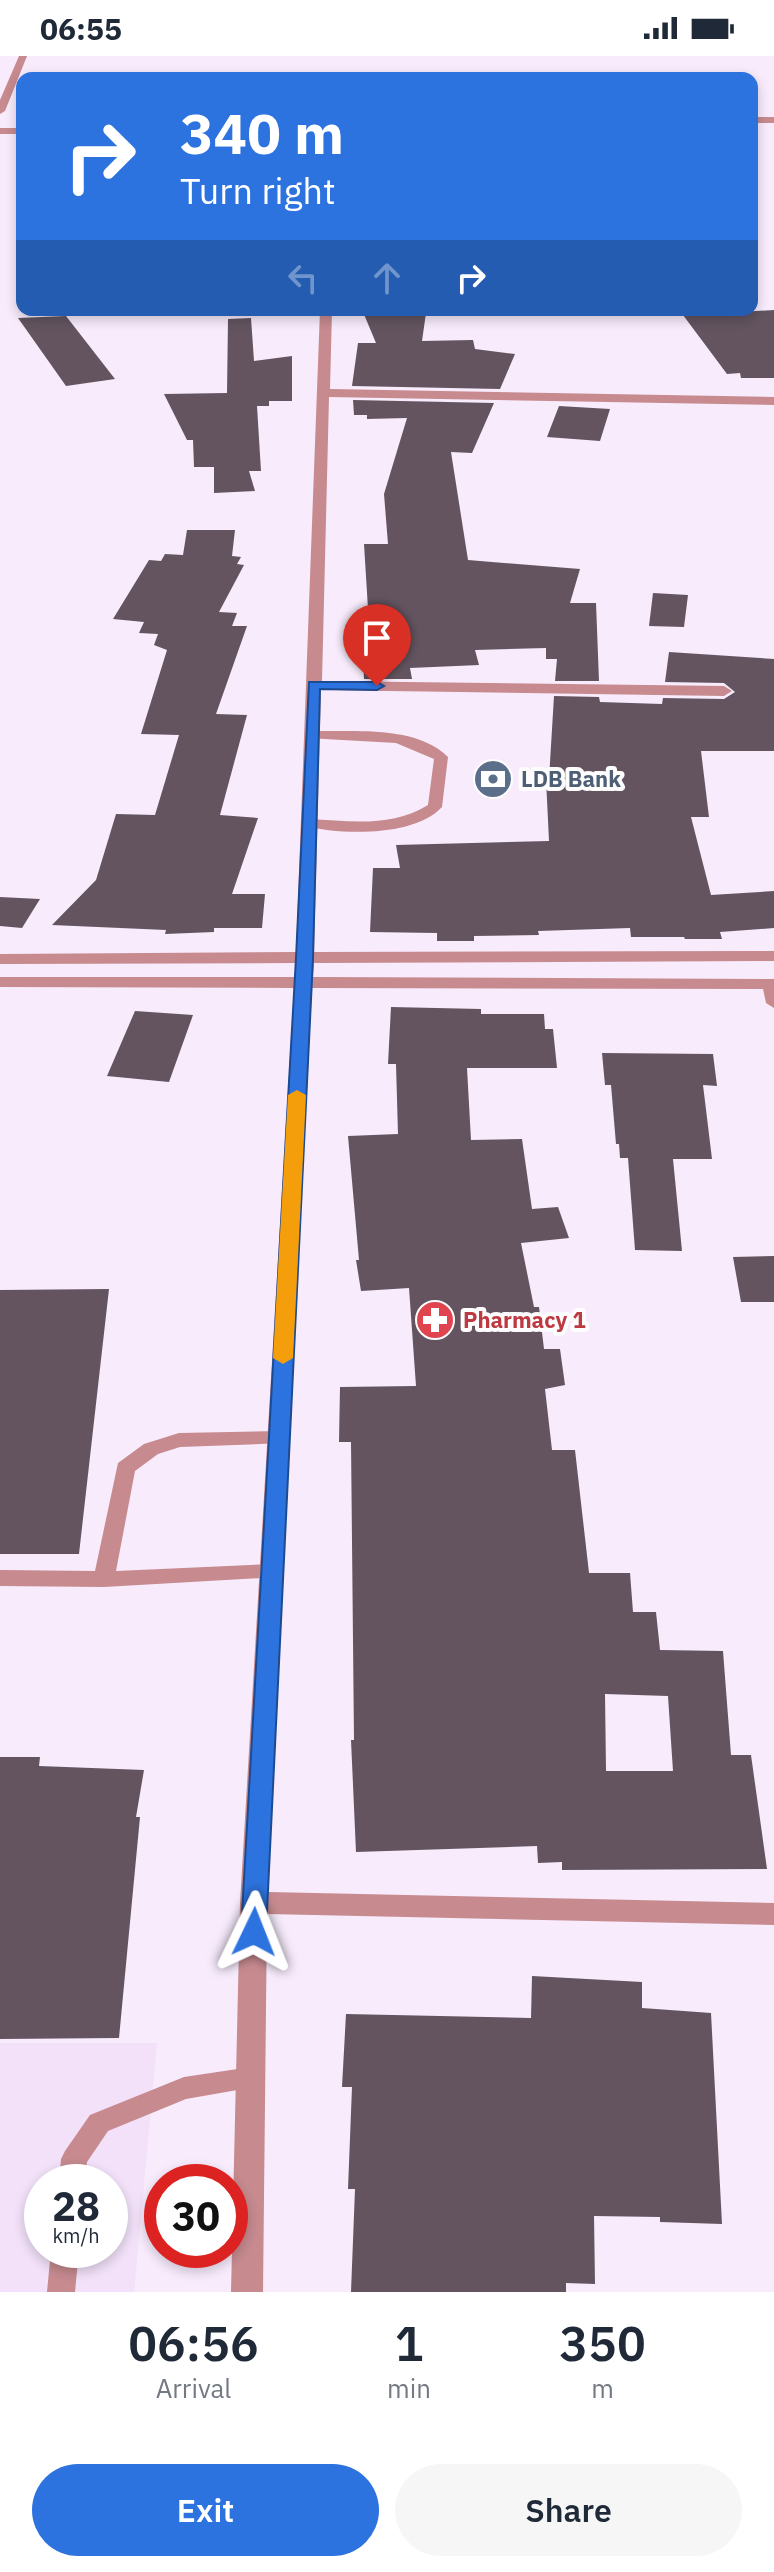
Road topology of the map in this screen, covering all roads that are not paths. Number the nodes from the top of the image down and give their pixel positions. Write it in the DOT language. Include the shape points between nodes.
graph roads {
  1 [pos="16,73"];
  2 [pos="0,111"];
  3 [pos="326,316"];
  4 [pos="323,393"];
  5 [pos="774,401"];
  6 [pos="313,685"];
  7 [pos="724,691"];
  8 [pos="312,735"];
  9 [pos="309,823"];
  10 [pos="774,956"];
  11 [pos="305,958"];
  12 [pos="0,959"];
  13 [pos="0,982"];
  14 [pos="303,984"];
  15 [pos="772,984"];
  16 [pos="774,1003"];
  17 [pos="279,1438"];
  18 [pos="272,1572"];
  19 [pos="0,1578"];
  20 [pos="104,1579"];
  21 [pos="254,1903"];
  22 [pos="774,1914"];
  23 [pos="251,2078"];
  24 [pos="74,2164"];
  25 [pos="63,2268"];
  26 [pos="61,2292"];
  27 [pos="247,2292"];
  1 -- 2 [label="street"];
  3 -- 4 [label="street"];
  4 -- 5 [label="street"];
  4 -- 6 [label="street"];
  6 -- 7 [label="street"];
  6 -- 8 [label="street"];
  8 -- 9 [label="street"];
  8 -- 9 [label="lane" via="401,739 425,745 441,757 435,807 418,820 391,827"];
  9 -- 11 [label="street"];
  10 -- 11 [label="street"];
  11 -- 12 [label="street"];
  11 -- 14 [label="street"];
  13 -- 14 [label="street"];
  14 -- 15 [label="street"];
  14 -- 17 [label="street"];
  15 -- 16 [label="lane"];
  17 -- 18 [label="street"];
  17 -- 20 [label="lane" via="179,1440 151,1449 125,1468"];
  18 -- 20 [label="lane"];
  18 -- 21 [label="street"];
  19 -- 20 [label="lane"];
  21 -- 22 [label="street"];
  21 -- 23 [label="street"];
  23 -- 24 [label="lane" via="184,2088 99,2123"];
  23 -- 27 [label="street"];
  25 -- 26 [label="lane"];
}
